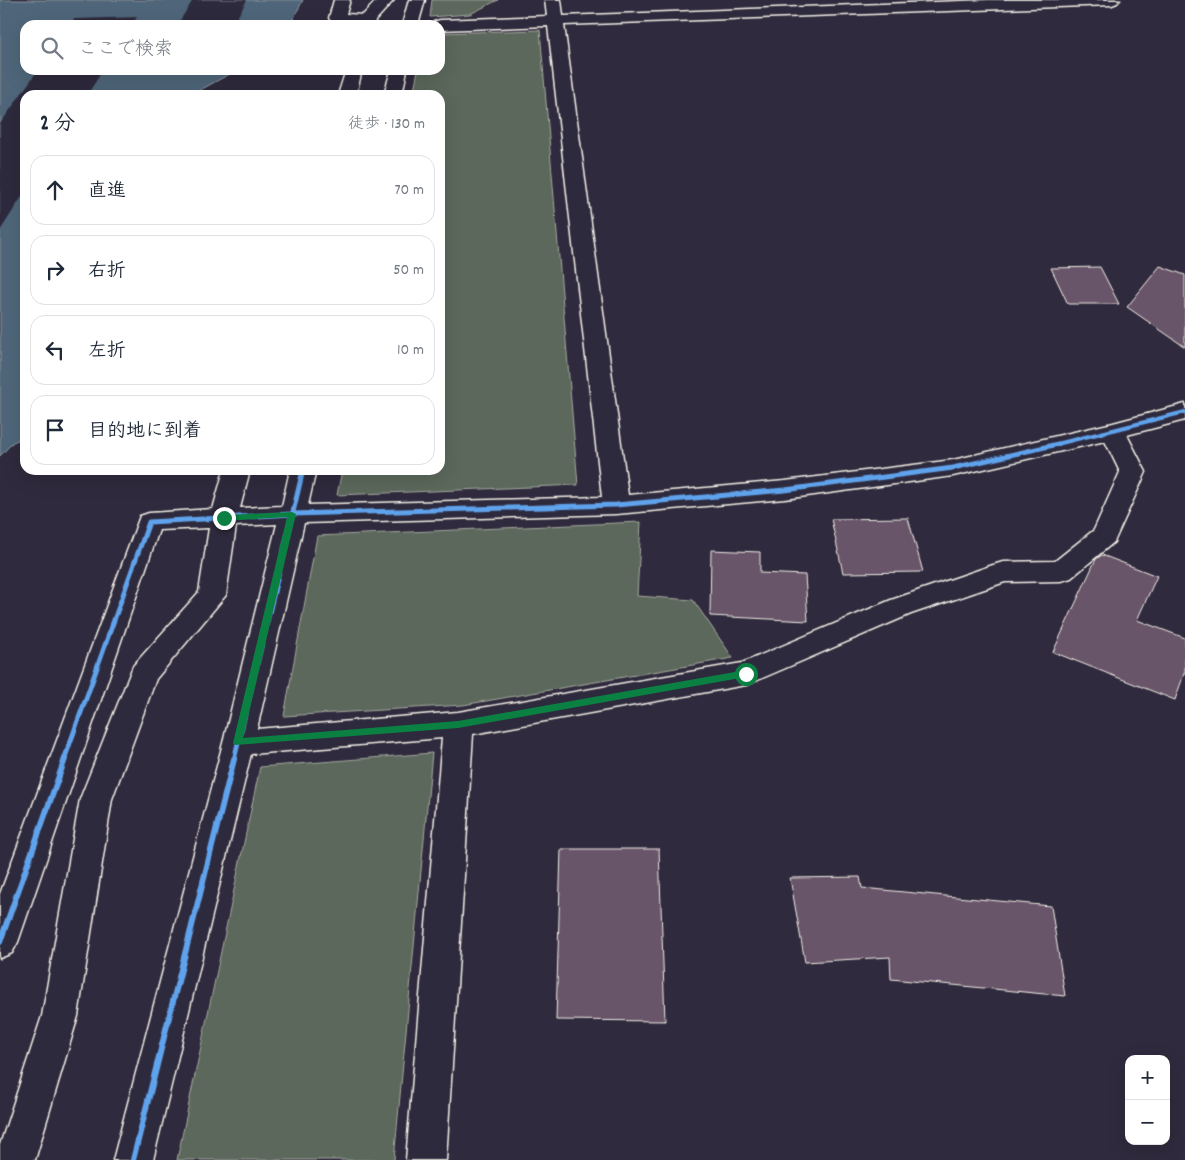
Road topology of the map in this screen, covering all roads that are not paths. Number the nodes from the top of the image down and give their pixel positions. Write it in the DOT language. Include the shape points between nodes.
graph roads {
  1 [pos="342,0"];
  2 [pos="386,0"];
  3 [pos="417,0"];
  4 [pos="553,0"];
  5 [pos="1112,0"];
  6 [pos="352,20"];
  7 [pos="369,20"];
  8 [pos="411,20"];
  9 [pos="556,22"];
  10 [pos="445,25"];
  11 [pos="353,75"];
  12 [pos="398,75"];
  13 [pos="348,90"];
  14 [pos="394,90"];
  15 [pos="1185,412"];
  16 [pos="1113,431"];
  17 [pos="236,475"];
  18 [pos="301,475"];
  19 [pos="616,505"];
  20 [pos="292,514"];
  21 [pos="224,518"];
  22 [pos="458,724"];
  23 [pos="238,743"];
  24 [pos="0,942"];
  25 [pos="15,1160"];
  26 [pos="133,1160"];
  27 [pos="426,1160"];
  1 -- 6 [label="street" via="337,18"];
  2 -- 7 [label="street"];
  3 -- 8 [label="street"];
  4 -- 9 [label="street"];
  5 -- 9 [label="street"];
  9 -- 10 [label="street"];
  9 -- 19 [label="street"];
  11 -- 13 [label="street"];
  12 -- 14 [label="street"];
  15 -- 16 [label="street"];
  16 -- 19 [label="street" via="953,468 785,490"];
  16 -- 22 [label="street" via="1133,472 1105,535 1061,571 1003,572 901,606 746,674"];
  17 -- 21 [label="street"];
  18 -- 20 [label="street"];
  19 -- 20 [label="street"];
  20 -- 21 [label="street"];
  20 -- 23 [label="street"];
  21 -- 24 [label="street" via="149,522"];
  21 -- 25 [label="street" via="212,595 143,674 96,799 60,1016"];
  22 -- 23 [label="street"];
  22 -- 27 [label="street"];
  23 -- 26 [label="street"];
}
